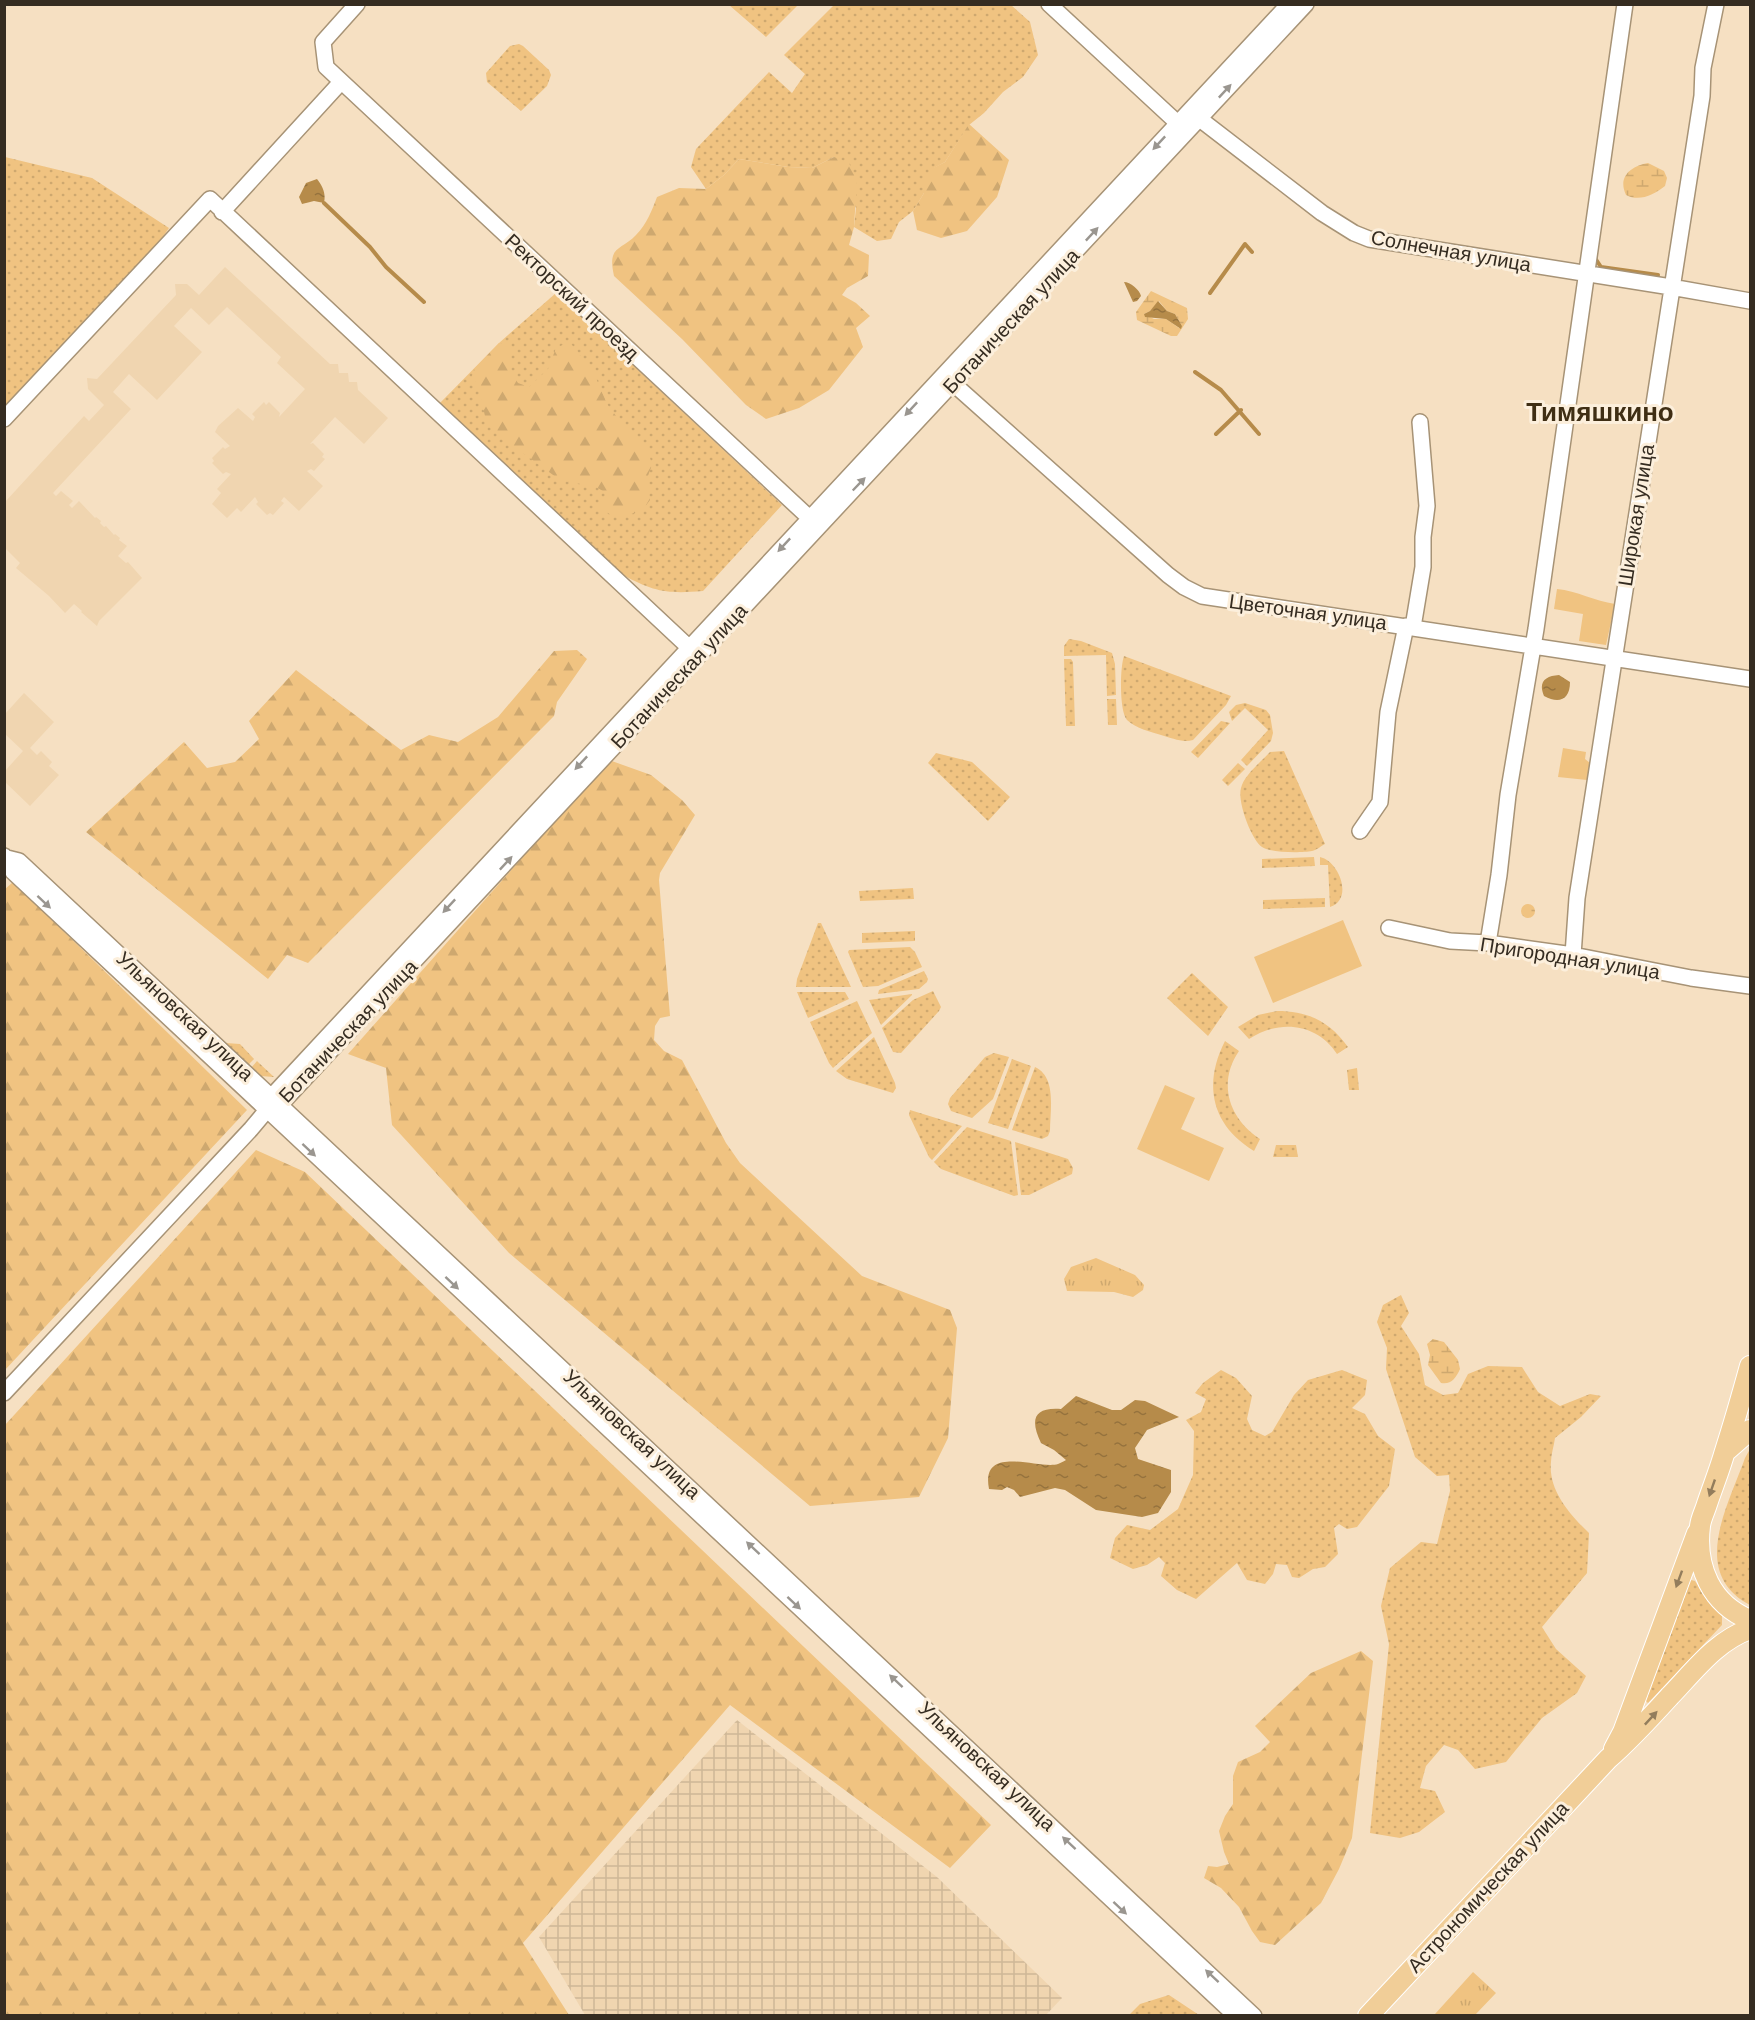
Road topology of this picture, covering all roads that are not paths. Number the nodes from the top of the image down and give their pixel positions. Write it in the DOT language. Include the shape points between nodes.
graph roads {
  1 [pos="357,4"];
  2 [pos="1050,4"];
  3 [pos="1289,4"];
  4 [pos="1306,4"];
  5 [pos="1625,4"];
  6 [pos="1716,4"];
  7 [pos="341,82"];
  8 [pos="1194,115"];
  9 [pos="1182,127"];
  10 [pos="222,212"];
  11 [pos="1587,273"];
  12 [pos="1671,286"];
  13 [pos="1750,301"];
  14 [pos="948,379"];
  15 [pos="4,419"];
  16 [pos="1419,422"];
  17 [pos="814,522"];
  18 [pos="1410,626"];
  19 [pos="1531,646"];
  20 [pos="693,652"];
  21 [pos="1614,659"];
  22 [pos="1750,679"];
  23 [pos="1360,831"];
  24 [pos="6,857"];
  25 [pos="1389,928"];
  26 [pos="1488,943"];
  27 [pos="1573,955"];
  28 [pos="1750,986"];
  29 [pos="273,1104"];
  30 [pos="1750,1366"];
  31 [pos="4,1393"];
  32 [pos="1750,1430"];
  33 [pos="1725,1452"];
  34 [pos="1700,1524"];
  35 [pos="1750,1620"];
  36 [pos="1750,1629"];
  37 [pos="1608,1759"];
  38 [pos="1236,2016"];
  39 [pos="1254,2016"];
  40 [pos="1368,2016"];
  1 -- 7 [label="street, Ректорский проезд" via="323,42 326,67"];
  2 -- 9 [label="street"];
  3 -- 8 [label="street, Ботаническая улица"];
  8 -- 4 [label="street, Ботаническая улица, one-way"];
  5 -- 11 [label="street"];
  6 -- 12 [label="street, Широкая улица"];
  7 -- 10 [label="street"];
  7 -- 17 [label="street, Ректорский проезд"];
  8 -- 9 [label="street, Ботаническая улица"];
  8 -- 11 [label="street, Солнечная улица" via="1337,224 1362,236 1384,243"];
  9 -- 14 [label="street, Ботаническая улица"];
  10 -- 15 [label="street" via="210,199"];
  10 -- 20 [label="street"];
  11 -- 12 [label="street, Солнечная улица"];
  11 -- 19 [label="street"];
  12 -- 13 [label="street, Солнечная улица"];
  12 -- 21 [label="street, Широкая улица"];
  14 -- 17 [label="street, Ботаническая улица"];
  14 -- 18 [label="street, Цветочная улица" via="1184,587 1213,598"];
  16 -- 18 [label="street" via="1427,506 1423,567"];
  17 -- 20 [label="street, Ботаническая улица"];
  18 -- 19 [label="street, Цветочная улица"];
  18 -- 23 [label="street" via="1388,712 1380,802"];
  19 -- 21 [label="street, Цветочная улица"];
  19 -- 26 [label="street"];
  20 -- 29 [label="street, Ботаническая улица"];
  21 -- 22 [label="street, Цветочная улица"];
  21 -- 27 [label="street, Широкая улица" via="1577,898"];
  24 -- 29 [label="street, Ульяновская улица" via="13,872"];
  25 -- 26 [label="street, Пригородная улица" via="1450,941"];
  26 -- 27 [label="street, Пригородная улица"];
  27 -- 28 [label="street, Пригородная улица"];
  29 -- 31 [label="street, Ботаническая улица"];
  29 -- 38 [label="street, Ульяновская улица, one-way"];
  39 -- 29 [label="street, Ульяновская улица, one-way"];
  30 -- 33 [label="main road, Астрономическая улица"];
  32 -- 33 [label="main road"];
  33 -- 34 [label="main road, Астрономическая улица, one-way"];
  34 -- 35 [label="main road" via="1700,1548 1711,1588 1728,1608"];
  34 -- 37 [label="main road, Астрономическая улица, one-way" via="1623,1732"];
  37 -- 36 [label="main road, Астрономическая улица, one-way" via="1635,1736 1723,1642"];
  37 -- 40 [label="main road, Астрономическая улица"];
}
